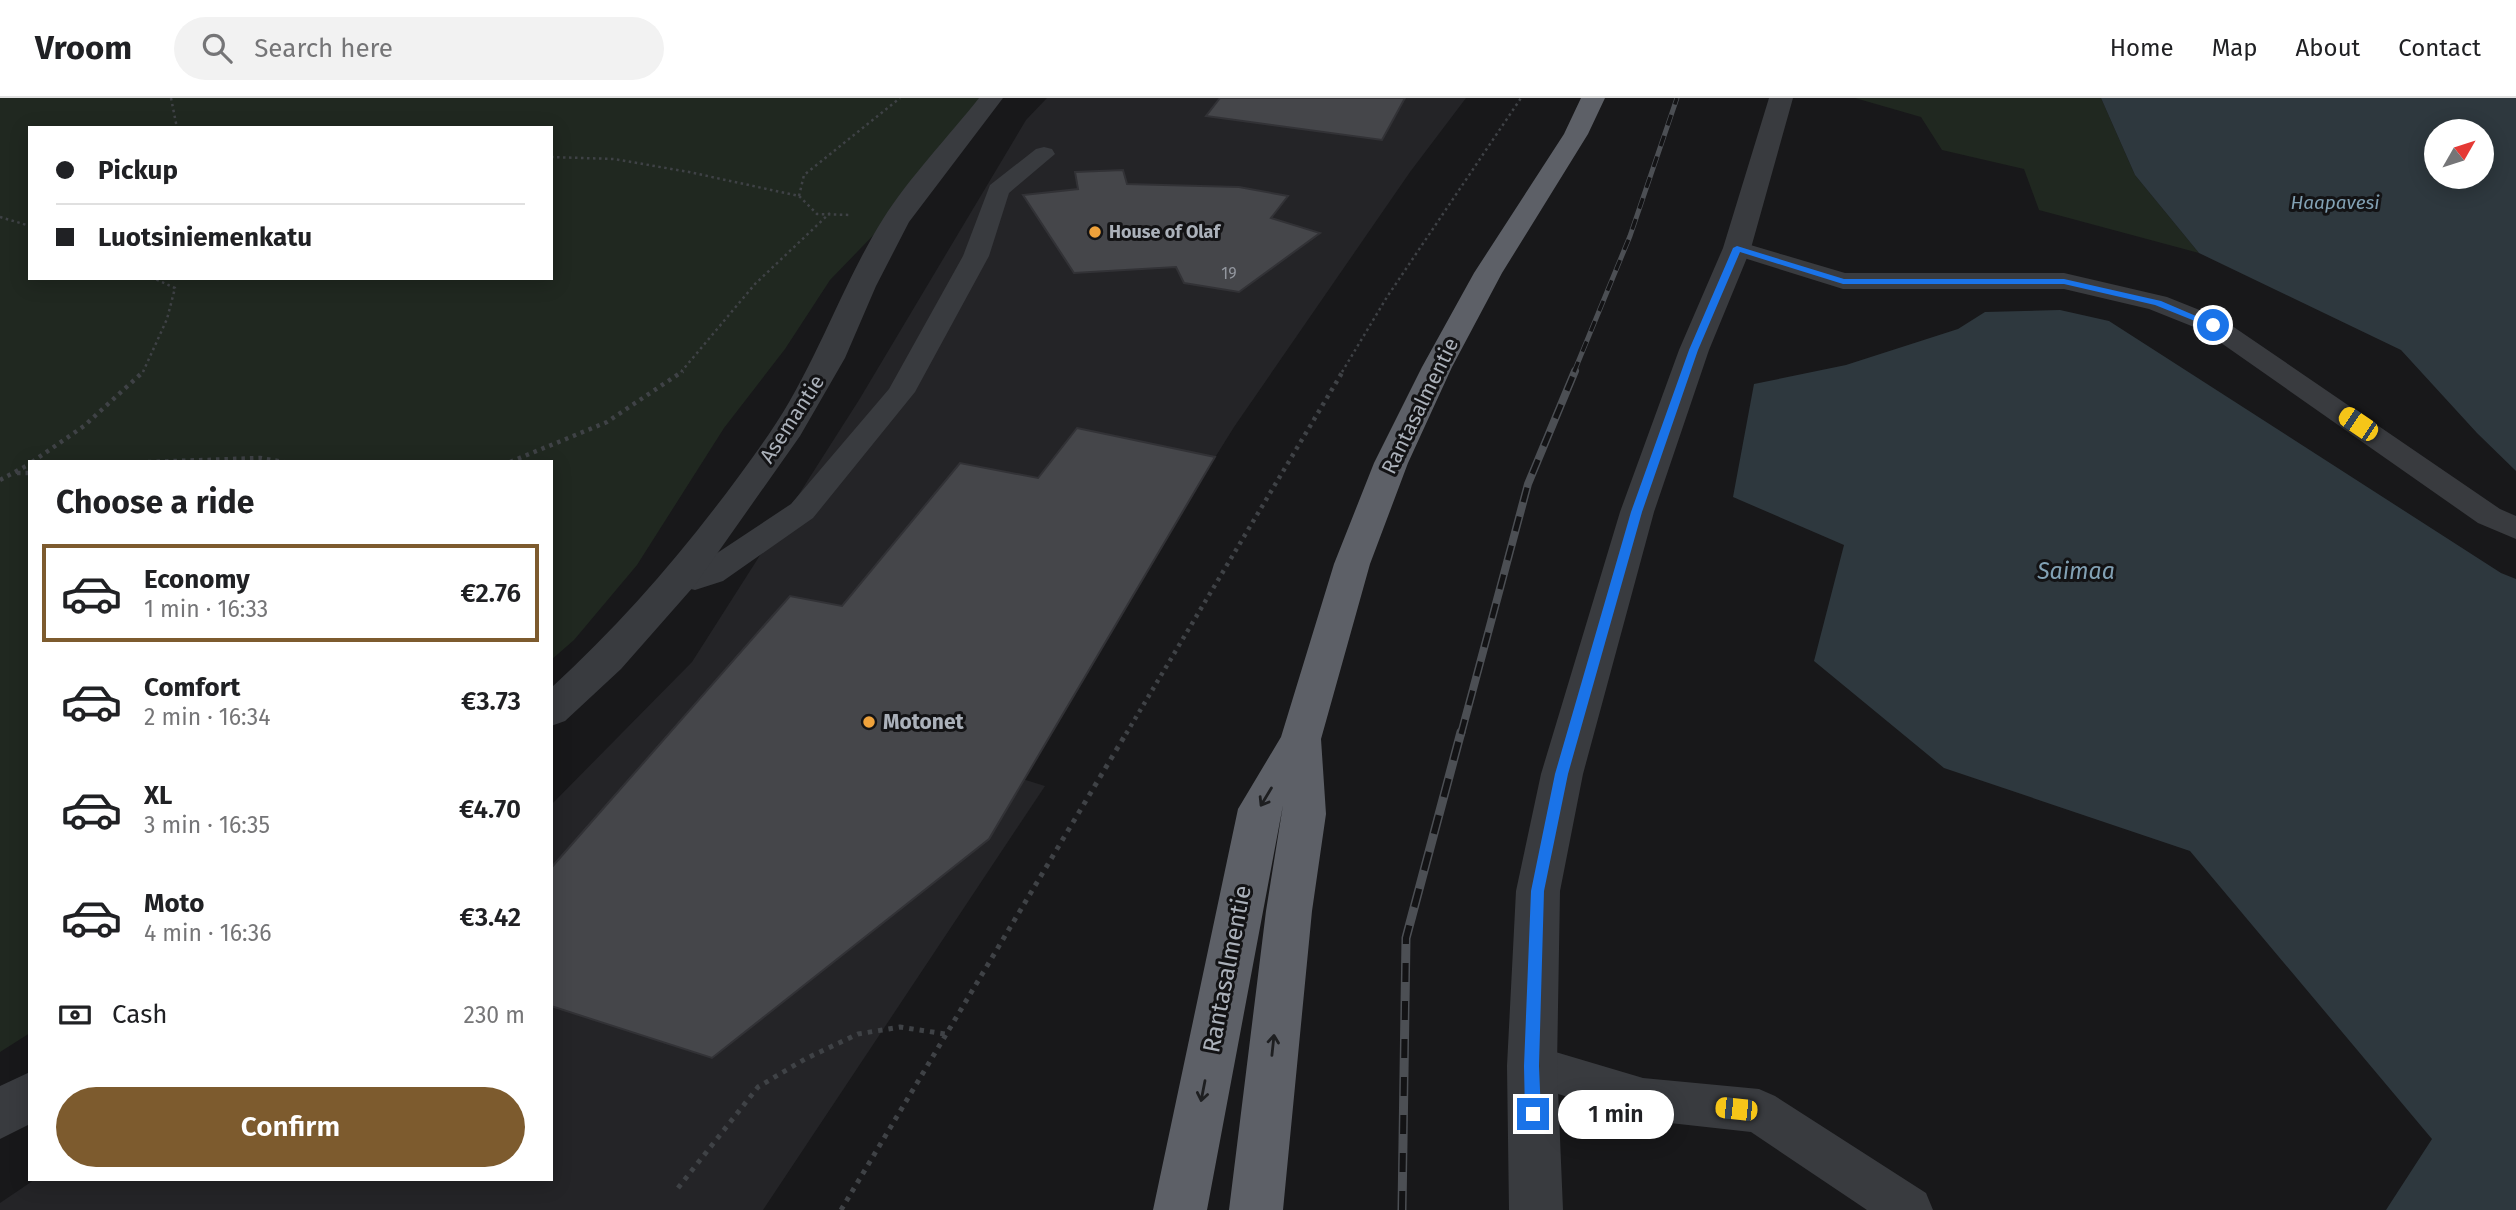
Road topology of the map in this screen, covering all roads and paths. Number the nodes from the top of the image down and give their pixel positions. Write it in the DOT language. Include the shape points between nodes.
graph roads {
  1 [pos="171,98"];
  2 [pos="900,98"];
  3 [pos="991,98"];
  4 [pos="1521,98"];
  5 [pos="1593,98"];
  6 [pos="1781,98"];
  7 [pos="177,126"];
  8 [pos="1044,153"];
  9 [pos="553,157"];
  10 [pos="799,196"];
  11 [pos="830,213"];
  12 [pos="0,217"];
  13 [pos="896,220"];
  14 [pos="28,225"];
  15 [pos="1737,248"];
  16 [pos="157,280"];
  17 [pos="35,460"];
  18 [pos="204,460"];
  19 [pos="272,460"];
  20 [pos="515,460"];
  21 [pos="28,465"];
  22 [pos="17,473"];
  23 [pos="28,473"];
  24 [pos="0,480"];
  25 [pos="2516,529"];
  26 [pos="681,576"];
  27 [pos="553,709"];
  28 [pos="1301,739"];
  29 [pos="945,1034"];
  30 [pos="1532,1066"];
  31 [pos="28,1096"];
  32 [pos="0,1115"];
  33 [pos="678,1188"];
  34 [pos="841,1210"];
  35 [pos="1180,1210"];
  36 [pos="1256,1210"];
  37 [pos="1536,1210"];
  38 [pos="1909,1210"];
  1 -- 7 [label="path"];
  2 -- 10 [label="path" via="804,175"];
  3 -- 13 [label="street, Asemantie"];
  4 -- 29 [label="path" via="1387,297"];
  5 -- 28 [label="highway, Rantasalmentie" via="1576,134 1488,273 1391,463 1352,564"];
  6 -- 15 [label="street"];
  8 -- 26 [label="lane" via="998,190 976,256 901,392 802,511 711,573 695,579"];
  9 -- 10 [label="path" via="614,159"];
  10 -- 11 [label="path" via="817,214"];
  11 -- 13 [label="path"];
  11 -- 20 [label="path" via="755,284 680,374 607,422"];
  12 -- 14 [label="path"];
  13 -- 26 [label="street, Asemantie" via="830,358 784,436"];
  15 -- 25 [label="lane" via="1843,281 2064,281 2158,303 2213,325 2489,516"];
  15 -- 30 [label="street" via="1694,350 1637,512 1562,774 1538,891"];
  16 -- 17 [label="path" via="175,288 145,370 84,426"];
  18 -- 19 [label="path"];
  21 -- 22 [label="path"];
  22 -- 23 [label="path"];
  22 -- 24 [label="path"];
  26 -- 27 [label="street, Asemantie" via="607,659"];
  28 -- 35 [label="highway, Rantasalmentie, one-way" via="1259,809"];
  36 -- 28 [label="highway, Rantasalmentie, one-way" via="1289,911 1305,814"];
  29 -- 33 [label="path" via="900,1027 858,1034 805,1059 758,1087"];
  29 -- 34 [label="path"];
  30 -- 37 [label="street"];
  30 -- 38 [label="lane" via="1643,1099 1759,1111"];
  31 -- 32 [label="street"];
}
